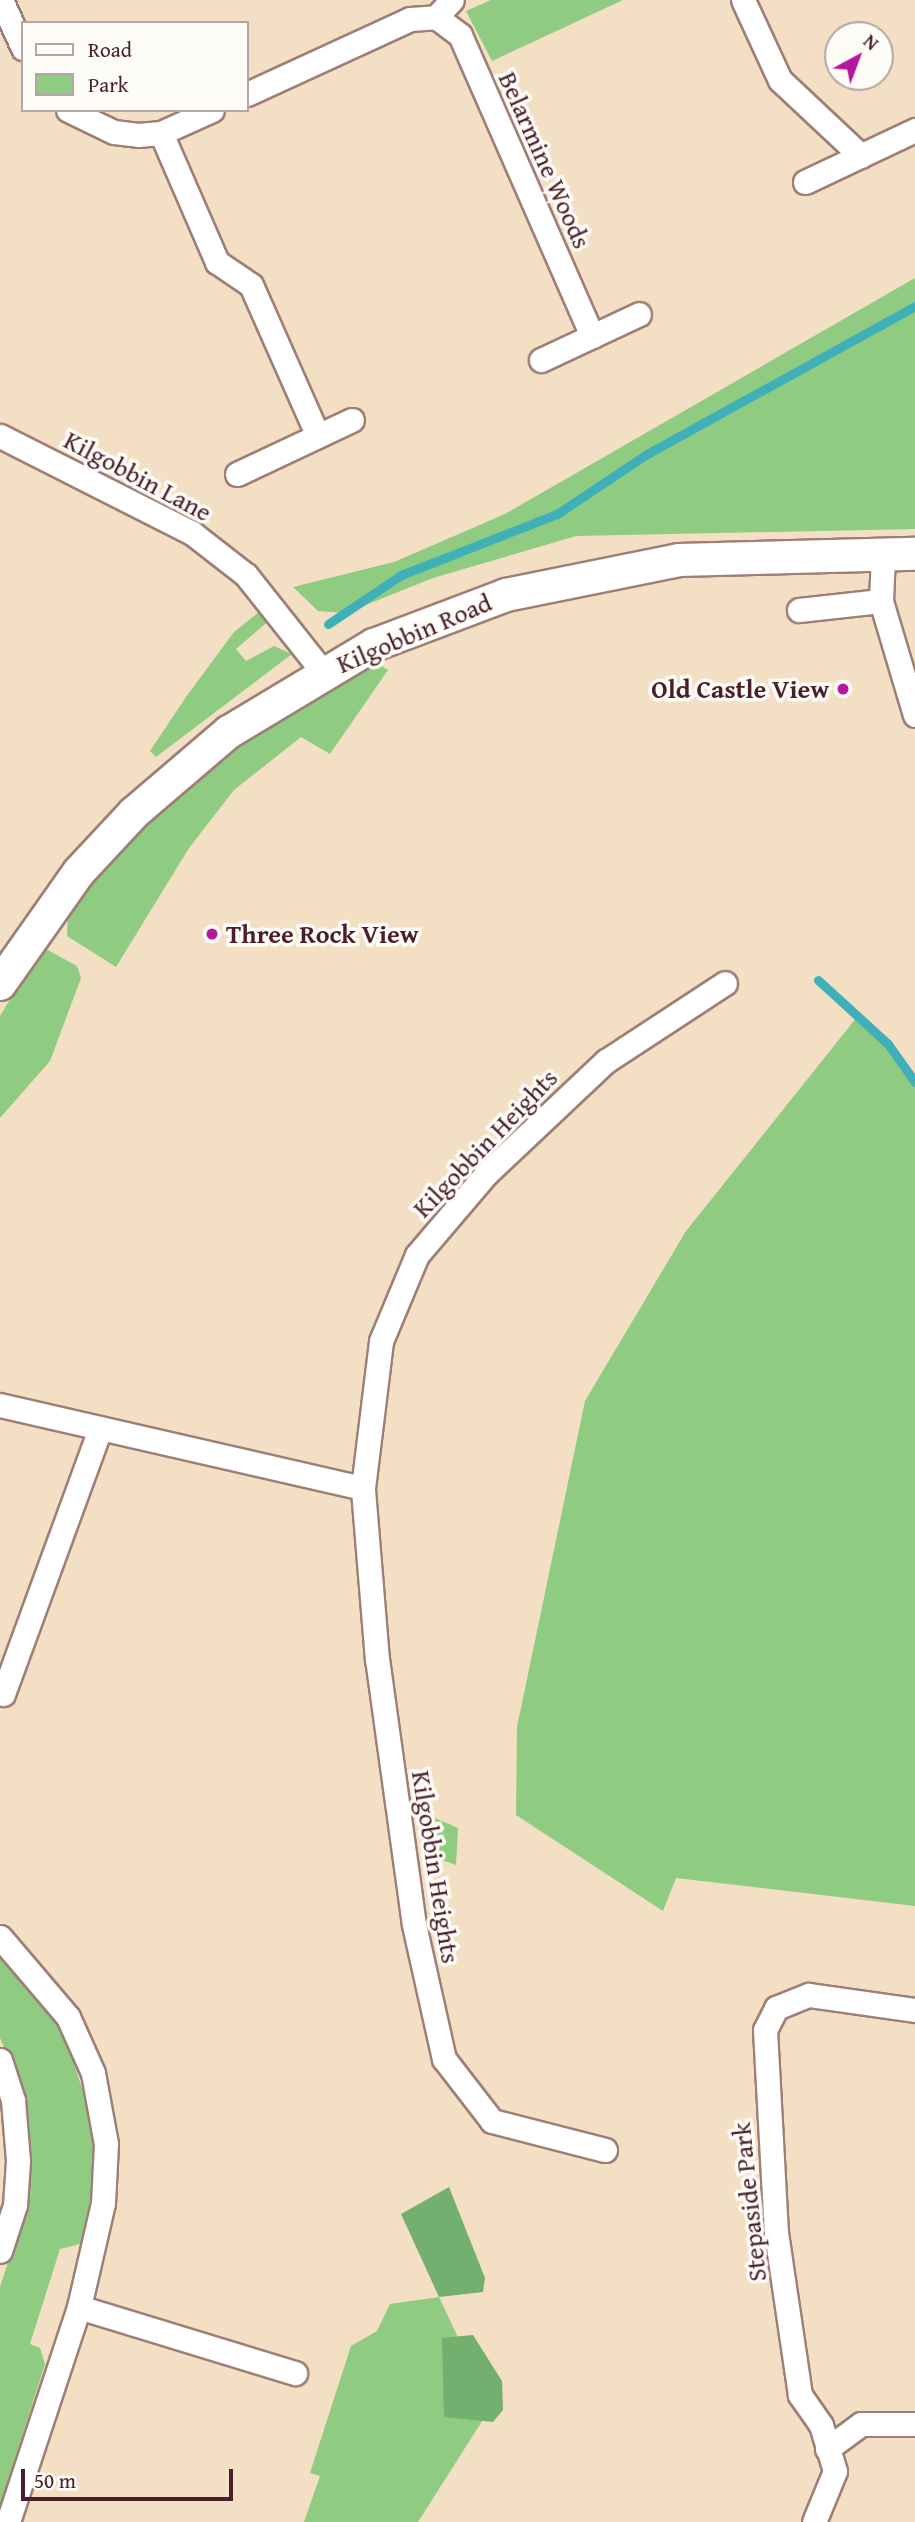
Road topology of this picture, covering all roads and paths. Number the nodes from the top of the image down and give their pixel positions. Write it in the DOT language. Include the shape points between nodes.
graph roads {
  1 [pos="1,0"];
  2 [pos="452,0"];
  3 [pos="743,0"];
  4 [pos="436,17"];
  5 [pos="21,44"];
  6 [pos="248,94"];
  7 [pos="72,112"];
  8 [pos="208,112"];
  9 [pos="915,130"];
  10 [pos="161,133"];
  11 [pos="861,156"];
  12 [pos="805,182"];
  13 [pos="639,314"];
  14 [pos="592,336"];
  15 [pos="541,360"];
  16 [pos="352,420"];
  17 [pos="0,436"];
  18 [pos="318,436"];
  19 [pos="237,474"];
  20 [pos="883,555"];
  21 [pos="915,555"];
  22 [pos="881,601"];
  23 [pos="799,610"];
  24 [pos="323,672"];
  25 [pos="915,715"];
  26 [pos="725,983"];
  27 [pos="0,984"];
  28 [pos="0,1405"];
  29 [pos="100,1429"];
  30 [pos="363,1488"];
  31 [pos="3,1694"];
  32 [pos="0,1937"];
  33 [pos="915,2010"];
  34 [pos="0,2060"];
  35 [pos="605,2150"];
  36 [pos="0,2251"];
  37 [pos="79,2307"];
  38 [pos="295,2372"];
  39 [pos="915,2424"];
  40 [pos="827,2449"];
  41 [pos="8,2522"];
  42 [pos="814,2522"];
  1 -- 5 [label="street"];
  2 -- 4 [label="street"];
  3 -- 11 [label="street" via="780,80"];
  4 -- 6 [label="street" via="410,19"];
  4 -- 14 [label="street, Belarmine Woods" via="460,35"];
  7 -- 10 [label="street" via="114,132"];
  8 -- 10 [label="street"];
  9 -- 11 [label="street"];
  10 -- 18 [label="street" via="217,262 251,285"];
  11 -- 12 [label="street"];
  13 -- 14 [label="street"];
  14 -- 15 [label="street"];
  16 -- 18 [label="street"];
  17 -- 24 [label="street, Kilgobbin Lane" via="192,533 246,575"];
  18 -- 19 [label="street"];
  20 -- 21 [label="street, Kilgobbin Road"];
  20 -- 22 [label="street"];
  20 -- 24 [label="street, Kilgobbin Road" via="716,558 581,578 506,595 418,627"];
  22 -- 23 [label="street"];
  22 -- 25 [label="street"];
  24 -- 27 [label="street, Kilgobbin Road" via="229,732 134,813 79,872"];
  26 -- 30 [label="street, Kilgobbin Heights" via="606,1061 486,1174 416,1255 381,1341"];
  28 -- 29 [label="street"];
  29 -- 30 [label="street"];
  29 -- 31 [label="street"];
  30 -- 35 [label="street, Kilgobbin Heights" via="377,1661 410,1898 444,2059 492,2121"];
  32 -- 37 [label="street" via="68,2018 101,2101 103,2203"];
  33 -- 40 [label="street, Stepaside Park" via="809,1995 776,2008 765,2030 776,2234 800,2395 821,2425"];
  34 -- 36 [label="street" via="13,2100 18,2161 15,2205"];
  37 -- 38 [label="street"];
  37 -- 41 [label="street"];
  39 -- 40 [label="street" via="861,2424"];
  40 -- 42 [label="street, Stepaside Park" via="835,2471"];
}
